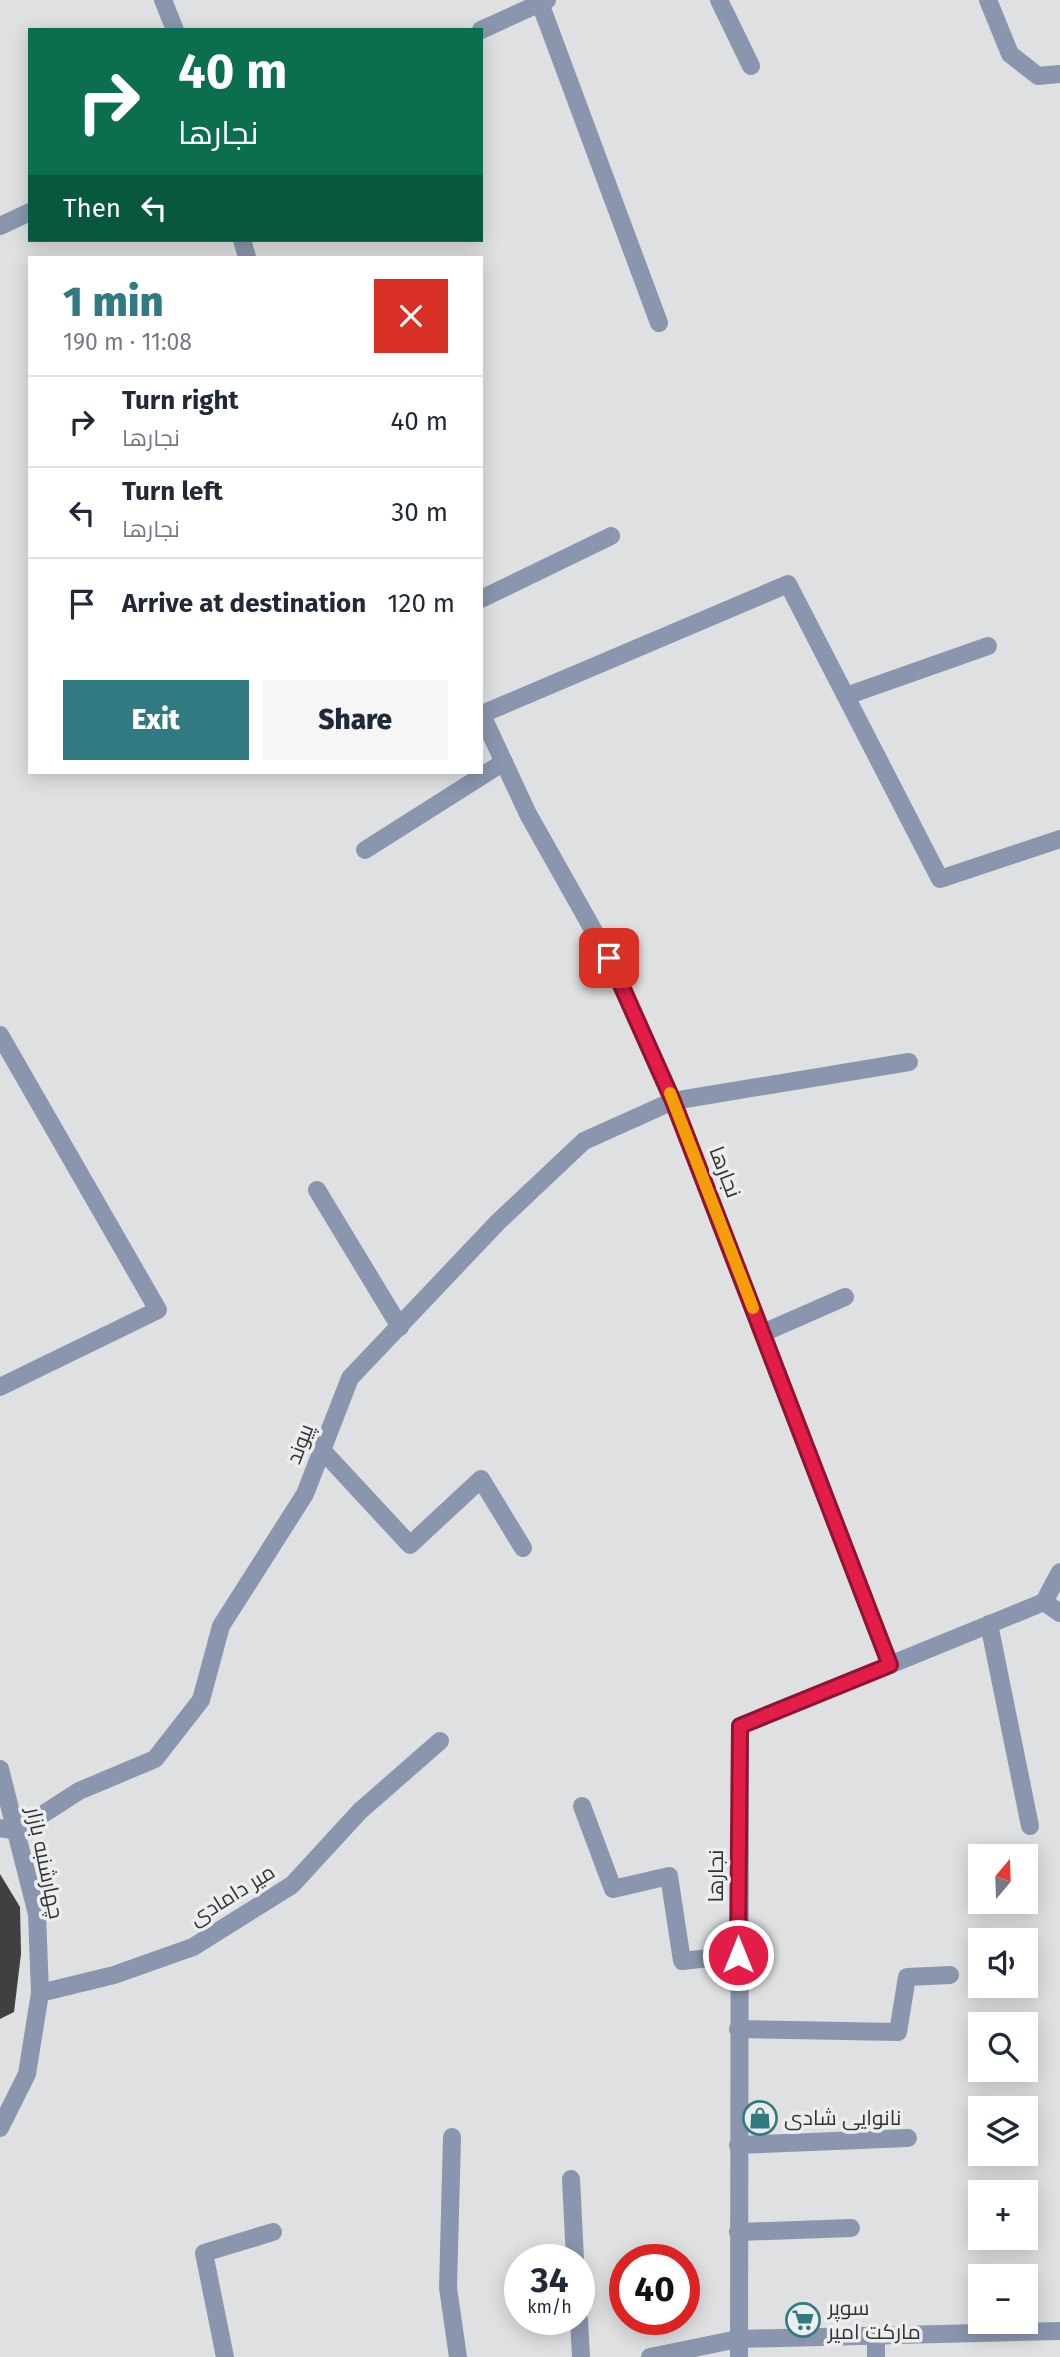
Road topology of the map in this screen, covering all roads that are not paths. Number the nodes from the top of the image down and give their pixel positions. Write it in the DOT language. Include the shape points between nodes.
graph roads {
  1 [pos="163,0"];
  2 [pos="719,0"];
  3 [pos="988,0"];
  4 [pos="544,2"];
  5 [pos="174,28"];
  6 [pos="483,29"];
  7 [pos="751,66"];
  8 [pos="1060,74"];
  9 [pos="28,213"];
  10 [pos="0,226"];
  11 [pos="659,323"];
  12 [pos="611,536"];
  13 [pos="483,598"];
  14 [pos="988,646"];
  15 [pos="846,696"];
  16 [pos="483,714"];
  17 [pos="483,716"];
  18 [pos="504,762"];
  19 [pos="1060,839"];
  20 [pos="365,850"];
  21 [pos="0,1035"];
  22 [pos="909,1062"];
  23 [pos="673,1101"];
  24 [pos="317,1190"];
  25 [pos="845,1297"];
  26 [pos="400,1327"];
  27 [pos="763,1333"];
  28 [pos="0,1387"];
  29 [pos="322,1450"];
  30 [pos="523,1548"];
  31 [pos="1060,1572"];
  32 [pos="1044,1602"];
  33 [pos="1060,1613"];
  34 [pos="989,1624"];
  35 [pos="890,1665"];
  36 [pos="440,1741"];
  37 [pos="0,1769"];
  38 [pos="582,1806"];
  39 [pos="1030,1826"];
  40 [pos="8,1830"];
  41 [pos="738,1955"];
  42 [pos="950,1976"];
  43 [pos="40,1993"];
  44 [pos="738,2029"];
  45 [pos="0,2128"];
  46 [pos="452,2137"];
  47 [pos="908,2138"];
  48 [pos="738,2145"];
  49 [pos="571,2179"];
  50 [pos="851,2228"];
  51 [pos="273,2232"];
  52 [pos="738,2232"];
  53 [pos="574,2244"];
  54 [pos="1060,2331"];
  55 [pos="580,2335"];
  56 [pos="876,2336"];
  57 [pos="739,2348"];
  58 [pos="225,2357"];
  59 [pos="458,2357"];
  60 [pos="581,2357"];
  61 [pos="650,2357"];
  62 [pos="876,2357"];
  1 -- 5 [label="street"];
  2 -- 7 [label="street"];
  3 -- 8 [label="street" via="1010,54 1038,76"];
  4 -- 6 [label="street"];
  4 -- 11 [label="street"];
  9 -- 10 [label="street"];
  12 -- 13 [label="street"];
  14 -- 15 [label="street"];
  15 -- 16 [label="street" via="788,584"];
  15 -- 19 [label="street" via="940,879"];
  17 -- 18 [label="street, نجارها"];
  18 -- 20 [label="street"];
  18 -- 23 [label="street, نجارها" via="609,958"];
  21 -- 28 [label="street" via="158,1310"];
  22 -- 23 [label="street, پیوند"];
  23 -- 26 [label="street, پیوند" via="584,1141 498,1222"];
  23 -- 27 [label="street, نجارها"];
  24 -- 26 [label="street"];
  25 -- 27 [label="street"];
  26 -- 29 [label="street, پیوند" via="350,1378"];
  27 -- 35 [label="street, نجارها"];
  29 -- 30 [label="street" via="410,1545 481,1479"];
  29 -- 40 [label="street, پیوند" via="305,1494 221,1626 201,1700 155,1759 79,1791"];
  31 -- 32 [label="street"];
  32 -- 33 [label="street"];
  32 -- 34 [label="street, نجارها"];
  34 -- 35 [label="street, نجارها"];
  34 -- 39 [label="street"];
  35 -- 41 [label="street, نجارها" via="740,1726"];
  36 -- 43 [label="street, میر دامادی" via="360,1811 281,1892 193,1947 114,1975"];
  37 -- 40 [label="street, چهارشنبه بازار"];
  38 -- 41 [label="street" via="613,1889 669,1876 682,1961"];
  40 -- 43 [label="street, چهارشنبه بازار" via="37,1914"];
  41 -- 44 [label="street, نجارها"];
  42 -- 44 [label="street" via="907,1977 898,2032"];
  43 -- 45 [label="street, چهارشنبه بازار" via="27,2074"];
  44 -- 48 [label="street, نجارها"];
  46 -- 59 [label="street" via="448,2288"];
  47 -- 48 [label="street"];
  48 -- 52 [label="street, نجارها"];
  49 -- 53 [label="street"];
  50 -- 52 [label="street"];
  51 -- 58 [label="street" via="204,2253"];
  52 -- 57 [label="street, نجارها"];
  54 -- 56 [label="street"];
  55 -- 60 [label="street"];
  56 -- 57 [label="street"];
  56 -- 62 [label="street"];
  57 -- 61 [label="street"];
}
